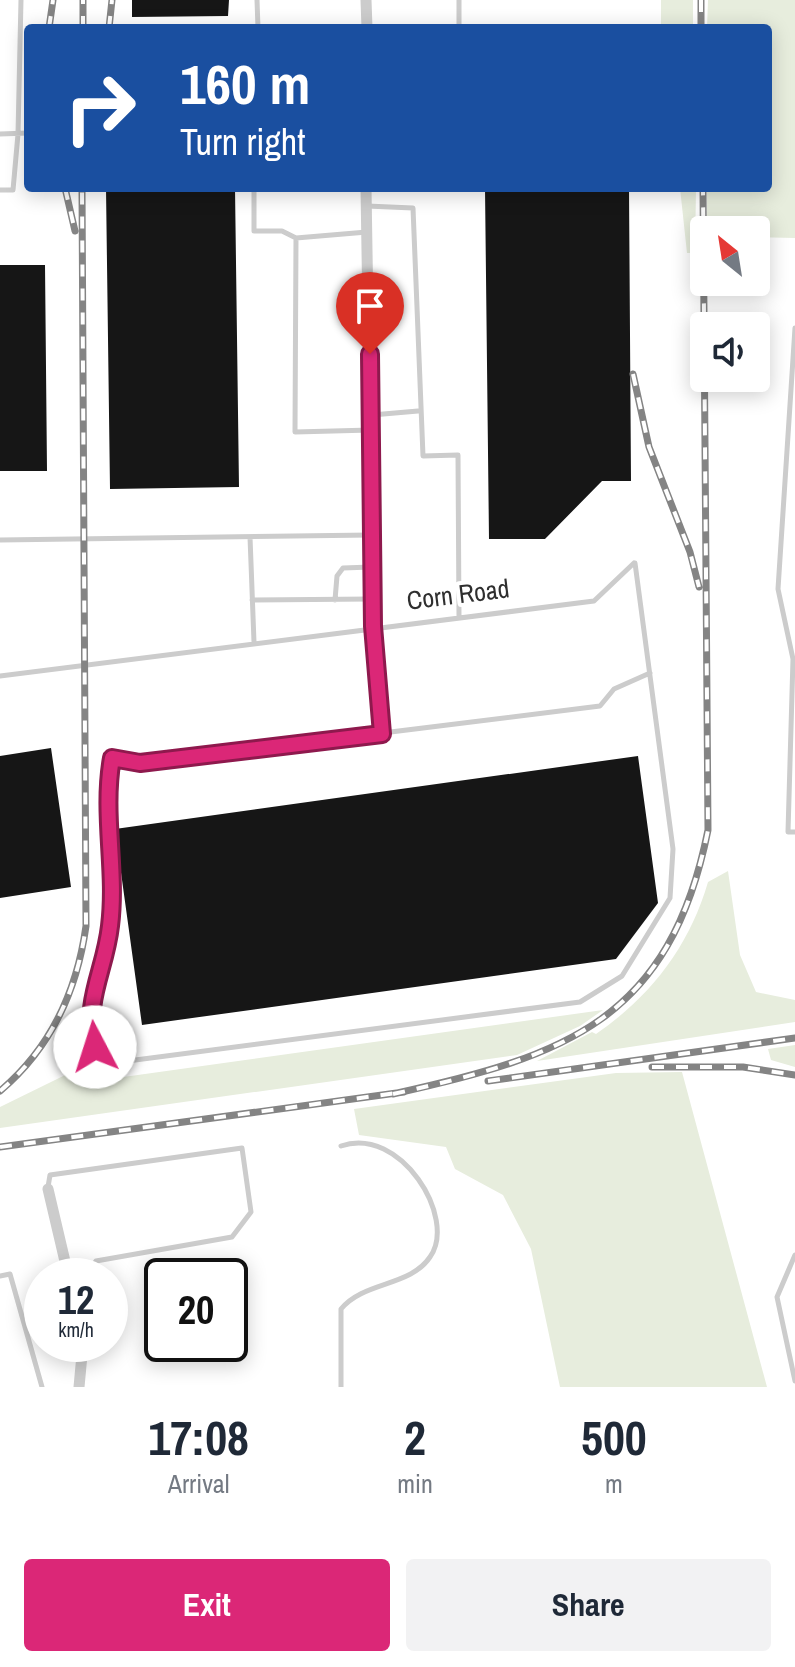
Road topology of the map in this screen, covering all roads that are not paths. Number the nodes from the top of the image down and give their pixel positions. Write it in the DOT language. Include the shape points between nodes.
graph roads {
  1 [pos="21,0"];
  2 [pos="257,0"];
  3 [pos="366,0"];
  4 [pos="459,0"];
  5 [pos="258,24"];
  6 [pos="367,24"];
  7 [pos="459,24"];
  8 [pos="24,133"];
  9 [pos="0,134"];
  10 [pos="18,134"];
  11 [pos="0,190"];
  12 [pos="254,192"];
  13 [pos="366,192"];
  14 [pos="366,206"];
  15 [pos="367,232"];
  16 [pos="296,238"];
  17 [pos="795,328"];
  18 [pos="418,411"];
  19 [pos="372,415"];
  20 [pos="372,430"];
  21 [pos="372,535"];
  22 [pos="250,537"];
  23 [pos="0,540"];
  24 [pos="372,567"];
  25 [pos="372,599"];
  26 [pos="252,600"];
  27 [pos="335,600"];
  28 [pos="459,616"];
  29 [pos="373,626"];
  30 [pos="254,642"];
  31 [pos="650,673"];
  32 [pos="0,676"];
  33 [pos="382,734"];
  34 [pos="795,832"];
  35 [pos="341,1146"];
  36 [pos="48,1189"];
  37 [pos="795,1255"];
  38 [pos="64,1258"];
  39 [pos="113,1258"];
  40 [pos="0,1276"];
  41 [pos="81,1362"];
  42 [pos="795,1381"];
  43 [pos="42,1387"];
  44 [pos="79,1387"];
  45 [pos="341,1387"];
  1 -- 10 [label="lane"];
  2 -- 5 [label="lane"];
  3 -- 6 [label="street"];
  4 -- 7 [label="lane"];
  8 -- 10 [label="lane"];
  9 -- 10 [label="lane"];
  10 -- 11 [label="lane" via="13,190"];
  12 -- 16 [label="lane" via="254,231 282,231"];
  13 -- 14 [label="street, Corn Road"];
  14 -- 15 [label="street, Corn Road"];
  14 -- 18 [label="lane" via="413,208"];
  15 -- 16 [label="lane"];
  15 -- 19 [label="street, Corn Road"];
  16 -- 20 [label="lane" via="295,432"];
  17 -- 34 [label="lane" via="778,589 793,659 788,832"];
  18 -- 19 [label="lane"];
  18 -- 28 [label="lane" via="423,456 458,455"];
  19 -- 20 [label="street, Corn Road"];
  20 -- 21 [label="street, Corn Road"];
  21 -- 22 [label="lane"];
  21 -- 24 [label="street, Corn Road"];
  22 -- 23 [label="lane"];
  22 -- 26 [label="lane"];
  24 -- 25 [label="street, Corn Road"];
  24 -- 27 [label="lane" via="343,568"];
  25 -- 27 [label="lane"];
  25 -- 29 [label="street, Corn Road"];
  26 -- 27 [label="lane"];
  26 -- 30 [label="lane"];
  28 -- 29 [label="lane, Corn Road"];
  28 -- 31 [label="lane, Corn Road" via="594,601 635,563"];
  29 -- 30 [label="lane"];
  29 -- 33 [label="lane"];
  30 -- 32 [label="lane"];
  31 -- 33 [label="lane" via="614,689 600,706"];
  31 -- 33 [label="lane" via="673,849 670,898 622,976 580,1002 120,1062 95,1047 88,1022 110,925 112,758 140,763"];
  35 -- 45 [label="lane" via="371,1142 404,1161 424,1188 437,1234 432,1255 422,1267 365,1289 341,1309"];
  36 -- 38 [label="street"];
  36 -- 39 [label="lane" via="50,1175 242,1148 251,1212 232,1237"];
  37 -- 42 [label="lane" via="777,1297"];
  40 -- 43 [label="lane" via="10,1274"];
  41 -- 44 [label="street"];
}
